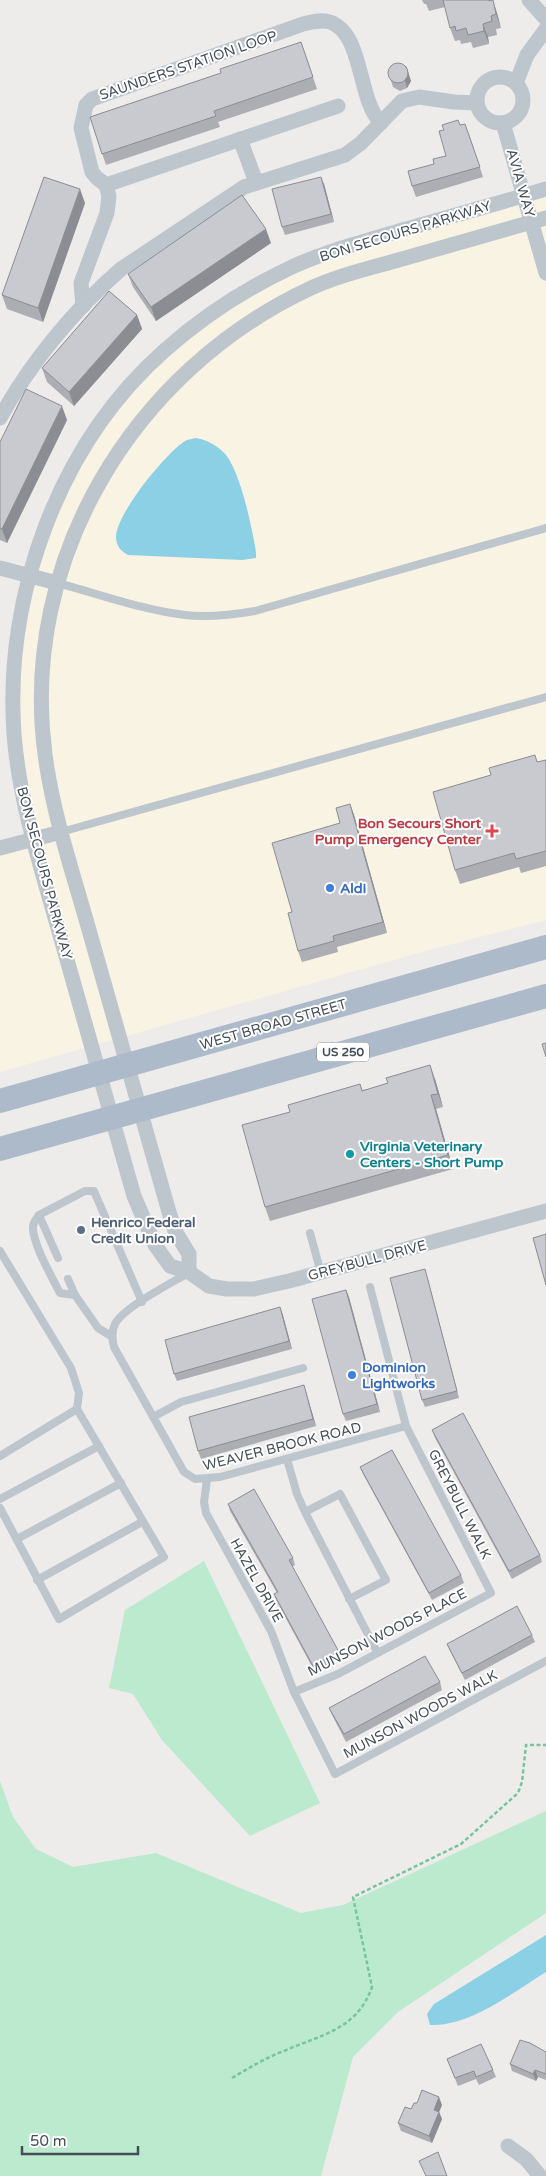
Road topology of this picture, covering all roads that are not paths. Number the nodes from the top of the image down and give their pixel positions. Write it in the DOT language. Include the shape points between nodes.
graph roads {
  1 [pos="529,0"];
  2 [pos="546,19"];
  3 [pos="546,29"];
  4 [pos="516,83"];
  5 [pos="477,103"];
  6 [pos="338,106"];
  7 [pos="380,123"];
  8 [pos="504,123"];
  9 [pos="240,139"];
  10 [pos="256,182"];
  11 [pos="106,185"];
  12 [pos="546,189"];
  13 [pos="525,196"];
  14 [pos="539,220"];
  15 [pos="546,273"];
  16 [pos="83,306"];
  17 [pos="0,417"];
  18 [pos="546,528"];
  19 [pos="0,568"];
  20 [pos="29,575"];
  21 [pos="57,583"];
  22 [pos="546,697"];
  23 [pos="61,832"];
  24 [pos="33,839"];
  25 [pos="0,848"];
  26 [pos="546,947"];
  27 [pos="544,995"];
  28 [pos="127,1065"];
  29 [pos="100,1073"];
  30 [pos="0,1101"];
  31 [pos="140,1110"];
  32 [pos="112,1118"];
  33 [pos="0,1149"];
  34 [pos="546,1212"];
  35 [pos="39,1215"];
  36 [pos="310,1233"];
  37 [pos="0,1251"];
  38 [pos="58,1258"];
  39 [pos="189,1272"];
  40 [pos="321,1273"];
  41 [pos="68,1279"];
  42 [pos="370,1287"];
  43 [pos="75,1295"];
  44 [pos="142,1302"];
  45 [pos="111,1336"];
  46 [pos="303,1368"];
  47 [pos="77,1409"];
  48 [pos="153,1417"];
  49 [pos="406,1426"];
  50 [pos="98,1446"];
  51 [pos="0,1456"];
  52 [pos="287,1459"];
  53 [pos="207,1480"];
  54 [pos="121,1483"];
  55 [pos="0,1499"];
  56 [pos="0,1508"];
  57 [pos="305,1512"];
  58 [pos="142,1522"];
  59 [pos="16,1539"];
  60 [pos="38,1580"];
  61 [pos="491,1593"];
  62 [pos="349,1599"];
  63 [pos="377,1652"];
  64 [pos="546,1661"];
  65 [pos="294,1692"];
  66 [pos="508,2146"];
  67 [pos="540,2176"];
  1 -- 2 [label="street"];
  3 -- 4 [label="street" via="528,55"];
  4 -- 5 [label="street" via="503,77 490,79 480,89"];
  4 -- 8 [label="street" via="523,96 521,110"];
  5 -- 7 [label="street" via="419,96 395,106"];
  5 -- 8 [label="street" via="486,118"];
  6 -- 9 [label="street"];
  7 -- 10 [label="street" via="345,155"];
  7 -- 11 [label="street, SAUNDERS STATION LOOP" via="372,112 345,32 329,22 303,24 92,99 86,105 80,128 92,172"];
  8 -- 13 [label="street, AVIA WAY"];
  9 -- 10 [label="street"];
  9 -- 11 [label="street"];
  10 -- 16 [label="street" via="121,269"];
  11 -- 16 [label="street" via="109,196 107,213 81,283"];
  12 -- 13 [label="street, BON SECOURS PARKWAY"];
  13 -- 14 [label="street, AVIA WAY"];
  13 -- 20 [label="street, BON SECOURS PARKWAY" via="310,259 270,278 214,312 164,351 141,374 93,436 55,505"];
  14 -- 15 [label="street, AVIA WAY"];
  14 -- 21 [label="street, BON SECOURS PARKWAY" via="320,284 275,306 209,351 173,384 135,427 106,468 80,518"];
  16 -- 17 [label="street" via="34,364"];
  18 -- 21 [label="lane" via="237,614 187,615"];
  19 -- 20 [label="street"];
  20 -- 21 [label="street"];
  20 -- 24 [label="street, BON SECOURS PARKWAY" via="15,650 12,705 18,767"];
  21 -- 23 [label="street, BON SECOURS PARKWAY" via="48,624 42,685 45,753"];
  22 -- 23 [label="lane"];
  23 -- 24 [label="street"];
  23 -- 28 [label="street, BON SECOURS PARKWAY"];
  24 -- 25 [label="street"];
  24 -- 29 [label="street, BON SECOURS PARKWAY"];
  26 -- 28 [label="main road, WEST BROAD STREET"];
  27 -- 31 [label="main road, US 250"];
  28 -- 29 [label="main road, WEST BROAD STREET"];
  28 -- 31 [label="street, BON SECOURS PARKWAY"];
  29 -- 30 [label="main road, WEST BROAD STREET"];
  29 -- 32 [label="street, BON SECOURS PARKWAY"];
  31 -- 32 [label="main road, US 250"];
  31 -- 39 [label="street" via="168,1212 189,1254"];
  32 -- 33 [label="main road, US 250"];
  32 -- 39 [label="street, GREYBULL DRIVE" via="134,1196 155,1245 170,1266"];
  34 -- 40 [label="street, GREYBULL DRIVE"];
  35 -- 38 [label="lane"];
  35 -- 43 [label="lane" via="33,1229 42,1255 60,1293"];
  35 -- 44 [label="lane" via="86,1191 94,1191"];
  36 -- 40 [label="lane"];
  37 -- 47 [label="lane" via="71,1368 79,1392"];
  39 -- 40 [label="street, GREYBULL DRIVE" via="209,1286 227,1289 254,1288"];
  39 -- 44 [label="lane"];
  41 -- 43 [label="lane"];
  42 -- 49 [label="lane, GREYBULL WALK"];
  43 -- 45 [label="lane" via="98,1328"];
  44 -- 45 [label="lane" via="124,1313"];
  45 -- 48 [label="lane, WEAVER BROOK ROAD"];
  46 -- 48 [label="lane" via="182,1402"];
  47 -- 50 [label="lane"];
  47 -- 51 [label="lane"];
  48 -- 53 [label="lane, WEAVER BROOK ROAD" via="184,1472 195,1479"];
  49 -- 52 [label="lane, WEAVER BROOK ROAD"];
  49 -- 61 [label="lane, GREYBULL WALK"];
  50 -- 54 [label="lane"];
  50 -- 55 [label="lane"];
  52 -- 53 [label="lane, WEAVER BROOK ROAD"];
  52 -- 57 [label="lane"];
  53 -- 65 [label="lane, HAZEL DRIVE" via="206,1513 271,1632"];
  54 -- 58 [label="lane"];
  54 -- 59 [label="lane"];
  56 -- 59 [label="lane"];
  57 -- 62 [label="lane"];
  57 -- 62 [label="lane" via="340,1494 386,1580"];
  58 -- 60 [label="lane"];
  58 -- 60 [label="lane" via="164,1557 59,1619"];
  59 -- 60 [label="lane"];
  61 -- 63 [label="lane, MUNSON WOODS PLACE"];
  62 -- 63 [label="lane"];
  63 -- 65 [label="lane, MUNSON WOODS PLACE" via="338,1674"];
  64 -- 65 [label="lane, MUNSON WOODS WALK" via="335,1774"];
  66 -- 67 [label="street" via="526,2159"];
}
